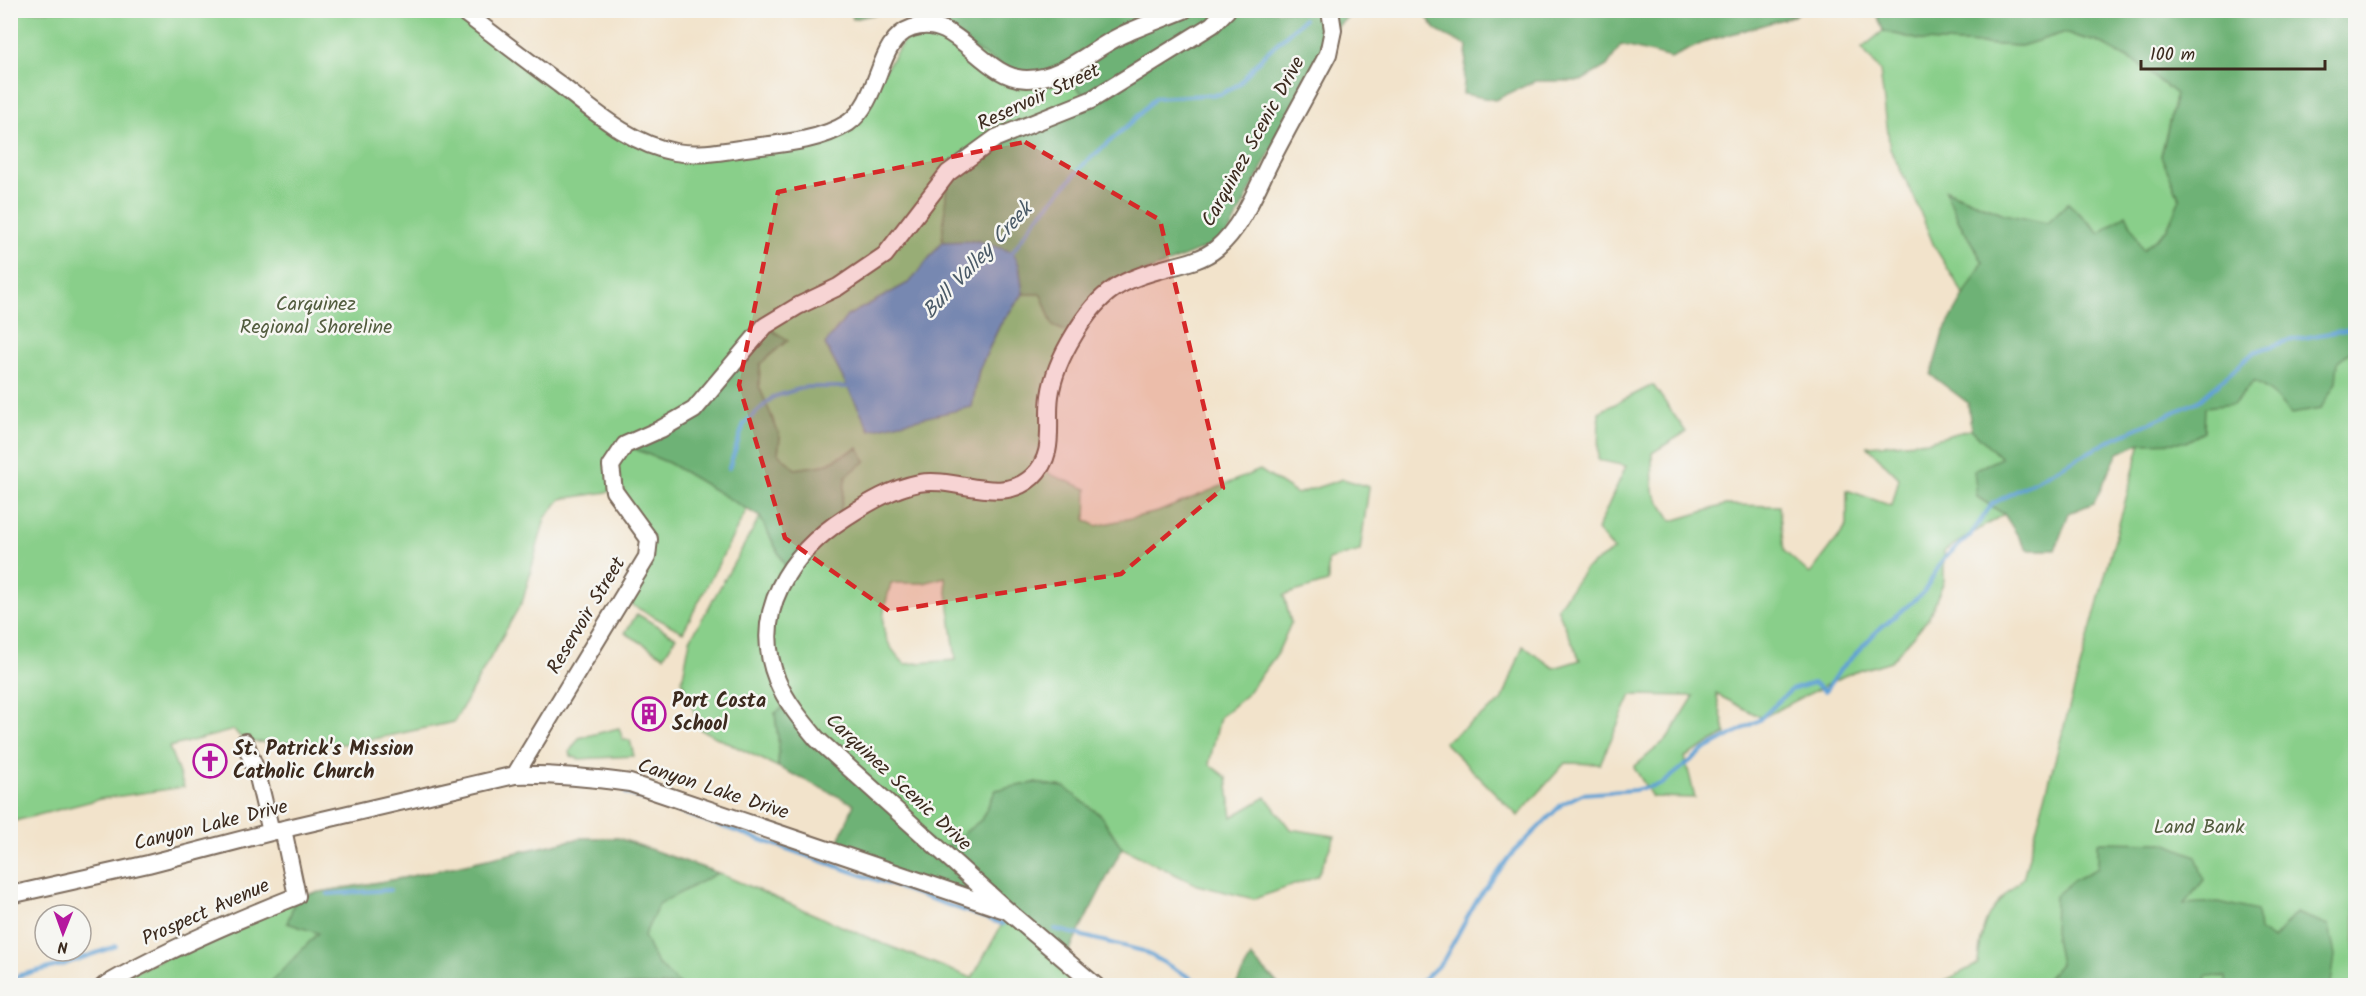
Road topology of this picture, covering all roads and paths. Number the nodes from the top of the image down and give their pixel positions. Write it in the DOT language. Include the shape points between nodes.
graph roads {
  1 [pos="461,10"];
  2 [pos="1184,10"];
  3 [pos="1227,10"];
  4 [pos="1330,10"];
  5 [pos="245,742"];
  6 [pos="516,776"];
  7 [pos="277,830"];
  8 [pos="10,895"];
  9 [pos="1009,912"];
  10 [pos="104,986"];
  11 [pos="1096,986"];
  1 -- 2 [label="street" via="627,134 663,150 692,153 803,139 842,126 871,96 891,44 912,28 939,28 1000,72 1036,78 1058,72 1124,34"];
  3 -- 6 [label="street, Reservoir Street" via="1212,25 1091,100 996,138 948,173 885,255 838,287 765,326 694,410 625,445 611,466 614,491 649,539 647,557"];
  4 -- 9 [label="street, Carquinez Scenic Drive" via="1333,30 1328,54 1225,240 1192,261 1139,275 1114,287 1078,328 1053,382 1050,444 1032,477 1002,490 931,481 889,493 846,517 810,544 791,566 777,593 769,636 772,666 783,693 804,724 845,766"];
  5 -- 7 [label="street, Prospect Avenue"];
  6 -- 7 [label="street, Canyon Lake Drive"];
  6 -- 9 [label="street, Canyon Lake Drive" via="630,783"];
  7 -- 8 [label="street, Canyon Lake Drive"];
  7 -- 10 [label="street, Prospect Avenue" via="297,896 148,960"];
  9 -- 11 [label="street, Carquinez Scenic Drive"];
}
